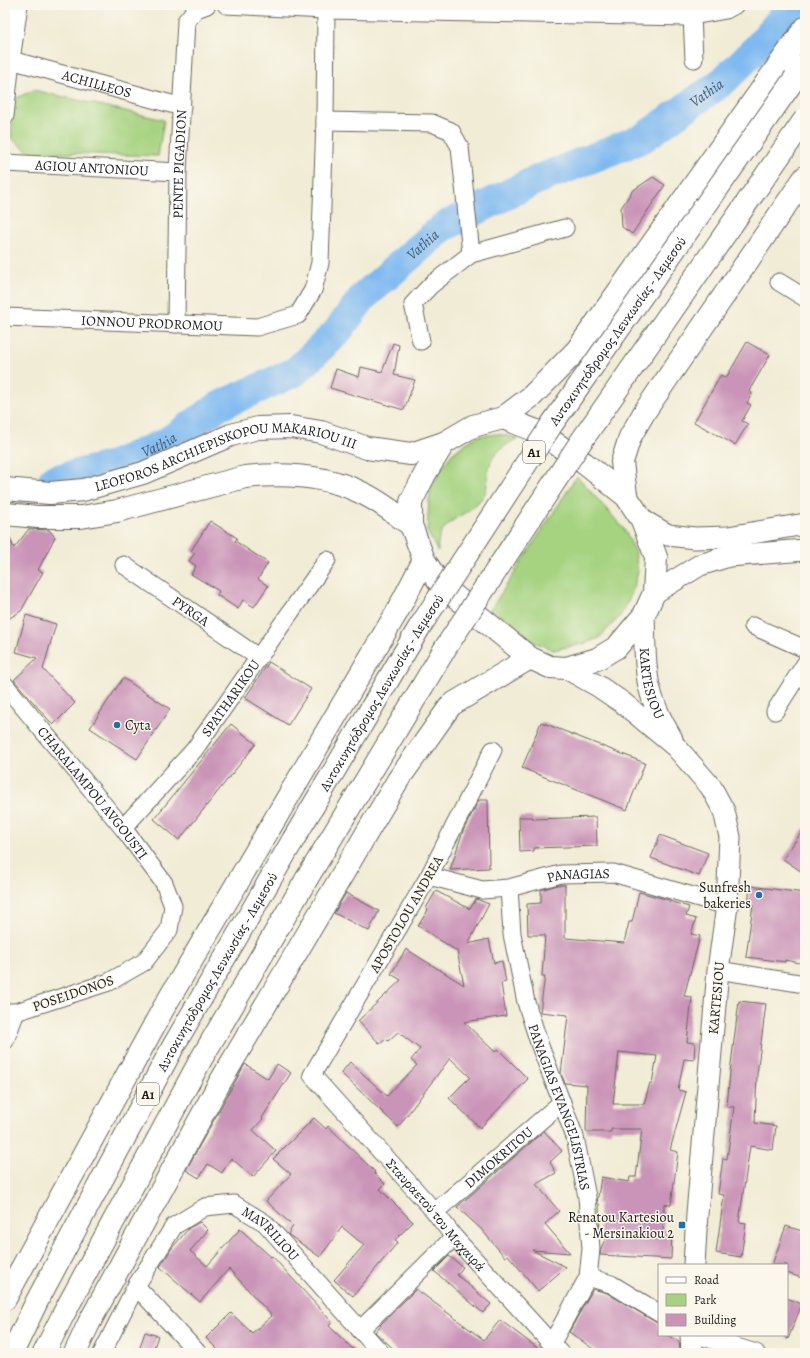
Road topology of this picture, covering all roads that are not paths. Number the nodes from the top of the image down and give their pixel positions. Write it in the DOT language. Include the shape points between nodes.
graph roads {
  1 [pos="19,5"];
  2 [pos="226,5"];
  3 [pos="735,5"];
  4 [pos="202,7"];
  5 [pos="326,10"];
  6 [pos="692,16"];
  7 [pos="805,28"];
  8 [pos="10,32"];
  9 [pos="694,59"];
  10 [pos="11,60"];
  11 [pos="800,71"];
  12 [pos="182,107"];
  13 [pos="5,116"];
  14 [pos="805,119"];
  15 [pos="325,121"];
  16 [pos="5,163"];
  17 [pos="178,172"];
  18 [pos="805,177"];
  19 [pos="565,228"];
  20 [pos="472,254"];
  21 [pos="779,282"];
  22 [pos="805,298"];
  23 [pos="5,317"];
  24 [pos="176,324"];
  25 [pos="421,341"];
  26 [pos="503,418"];
  27 [pos="444,443"];
  28 [pos="5,489"];
  29 [pos="626,496"];
  30 [pos="5,514"];
  31 [pos="642,520"];
  32 [pos="805,524"];
  33 [pos="411,525"];
  34 [pos="805,550"];
  35 [pos="327,560"];
  36 [pos="424,560"];
  37 [pos="124,565"];
  38 [pos="654,593"];
  39 [pos="644,615"];
  40 [pos="753,626"];
  41 [pos="805,649"];
  42 [pos="258,657"];
  43 [pos="530,658"];
  44 [pos="805,664"];
  45 [pos="566,668"];
  46 [pos="5,685"];
  47 [pos="775,711"];
  48 [pos="676,747"];
  49 [pos="493,750"];
  50 [pos="123,828"];
  51 [pos="429,876"];
  52 [pos="509,888"];
  53 [pos="173,906"];
  54 [pos="727,906"];
  55 [pos="718,970"];
  56 [pos="805,984"];
  57 [pos="10,1012"];
  58 [pos="5,1041"];
  59 [pos="312,1075"];
  60 [pos="562,1102"];
  61 [pos="435,1212"];
  62 [pos="454,1237"];
  63 [pos="694,1264"];
  64 [pos="588,1277"];
  65 [pos="136,1286"];
  66 [pos="5,1299"];
  67 [pos="658,1312"];
  68 [pos="360,1330"];
  69 [pos="691,1336"];
  70 [pos="700,1336"];
  71 [pos="556,1348"];
  72 [pos="12,1353"];
  73 [pos="44,1353"];
  74 [pos="75,1353"];
  75 [pos="102,1353"];
  76 [pos="198,1353"];
  77 [pos="380,1353"];
  78 [pos="692,1353"];
  79 [pos="756,1353"];
  1 -- 8 [label="street"];
  2 -- 5 [label="street"];
  3 -- 6 [label="street" via="726,10"];
  4 -- 12 [label="street, PENTE PIGADION" via="186,21"];
  5 -- 6 [label="street"];
  5 -- 15 [label="street"];
  6 -- 9 [label="street"];
  7 -- 26 [label="main road" via="577,350 532,396"];
  8 -- 10 [label="street"];
  10 -- 12 [label="street, ACHILLEOS"];
  10 -- 13 [label="street"];
  11 -- 72 [label="main road, Αυτοκινητόδρομος Λευκωσίας - Λεμεσού / A1, bridge" via="548,431 419,628 174,1044 37,1301"];
  12 -- 17 [label="street, PENTE PIGADION"];
  14 -- 73 [label="main road, A1, bridge" via="580,443 450,641 200,1061"];
  15 -- 20 [label="street" via="432,123 451,131 460,147"];
  15 -- 24 [label="street, IONNOU PRODROMOU" via="320,263 313,290 298,316 257,328"];
  16 -- 17 [label="street, AGIOU ANTONIOU"];
  17 -- 24 [label="street, PENTE PIGADION"];
  18 -- 29 [label="main road" via="644,411 630,437 622,462"];
  19 -- 20 [label="street"];
  20 -- 25 [label="street" via="431,285 413,304"];
  21 -- 22 [label="street"];
  23 -- 24 [label="street, IONNOU PRODROMOU"];
  26 -- 27 [label="main road, LEOFOROS ARCHIEPISKOPOU MAKARIOU III" via="473,426"];
  26 -- 29 [label="main road" via="539,432"];
  27 -- 28 [label="main road, LEOFOROS ARCHIEPISKOPOU MAKARIOU III" via="410,454 367,448 321,432 298,428 258,428 230,435 143,473 84,490 50,493"];
  27 -- 33 [label="main road" via="411,502"];
  29 -- 31 [label="main road"];
  30 -- 33 [label="main road, LEOFOROS ARCHIEPISKOPOU MAKARIOU III" via="81,517 117,511 245,477 304,476 333,481 362,492"];
  31 -- 32 [label="street" via="668,535 695,538 728,537"];
  31 -- 38 [label="main road" via="656,557"];
  33 -- 36 [label="main road"];
  34 -- 38 [label="street" via="729,556 700,565"];
  35 -- 42 [label="street, SPATHARIKOU"];
  36 -- 43 [label="main road" via="440,584"];
  36 -- 66 [label="main road" via="397,612 163,1009"];
  37 -- 42 [label="street, PYRGA"];
  38 -- 39 [label="main road"];
  39 -- 45 [label="main road" via="617,647 597,659"];
  39 -- 48 [label="street, KARTESIOU" via="649,687 662,722"];
  40 -- 41 [label="street"];
  42 -- 50 [label="street, SPATHARIKOU" via="194,750"];
  43 -- 45 [label="main road" via="550,667"];
  43 -- 74 [label="main road" via="451,705 398,780 219,1084"];
  44 -- 47 [label="street"];
  45 -- 48 [label="street, KARTESIOU" via="623,703"];
  46 -- 50 [label="street, CHARALAMPOU AVGOUSTI"];
  48 -- 54 [label="street, KARTESIOU" via="711,787 724,811 730,837"];
  49 -- 51 [label="street, APOSTOLOU ANDREA"];
  50 -- 53 [label="street, CHARALAMPOU AVGOUSTI" via="164,883"];
  51 -- 52 [label="street, PANAGIAS" via="482,890"];
  51 -- 59 [label="street, APOSTOLOU ANDREA"];
  52 -- 54 [label="street, PANAGIAS" via="561,874 612,873"];
  52 -- 60 [label="street, PANAGIAS EVANGELISTRIAS" via="512,934 526,1002"];
  53 -- 57 [label="street, POSEIDONOS" via="169,930 144,962 109,982"];
  54 -- 55 [label="street, KARTESIOU"];
  55 -- 56 [label="street"];
  55 -- 63 [label="street, KARTESIOU"];
  57 -- 58 [label="street"];
  59 -- 61 [label="street, Σταυραετού του Μαχαιρά"];
  60 -- 61 [label="street, DIMOKRITOU"];
  60 -- 64 [label="street, PANAGIAS EVANGELISTRIAS" via="575,1137 587,1197 591,1249"];
  61 -- 62 [label="street, Σταυραετού του Μαχαιρά"];
  62 -- 68 [label="street"];
  62 -- 71 [label="street, Σταυραετού του Μαχαιρά"];
  64 -- 67 [label="street" via="611,1284"];
  64 -- 71 [label="street, PANAGIAS EVANGELISTRIAS"];
  65 -- 68 [label="street, MAVRILIOU" via="174,1226 205,1207 234,1204 265,1223"];
  65 -- 75 [label="street, MAVRILIOU"];
  65 -- 76 [label="street"];
  68 -- 77 [label="street, MAVRILIOU"];
  69 -- 78 [label="street"];
  70 -- 79 [label="street"];
}
